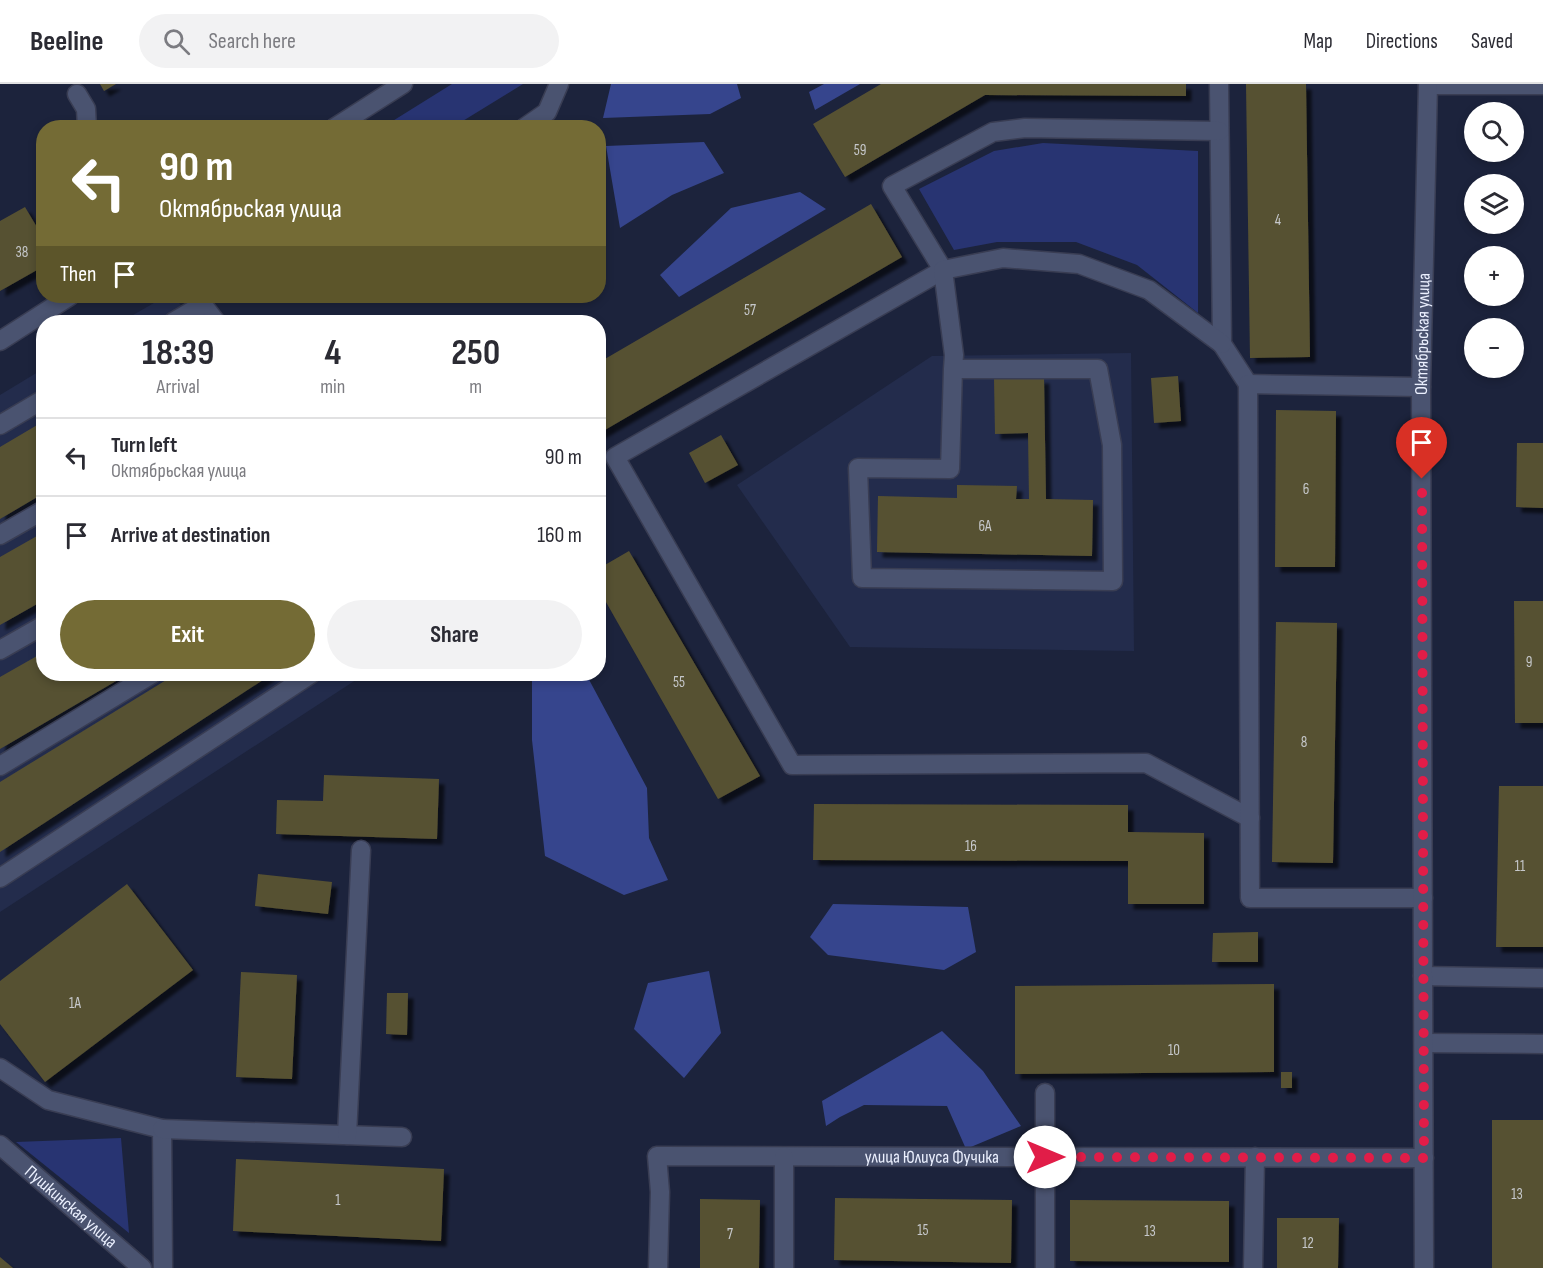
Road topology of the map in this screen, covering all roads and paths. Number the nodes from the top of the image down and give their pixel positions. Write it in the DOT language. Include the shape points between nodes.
graph roads {
  1 [pos="402,84"];
  2 [pos="559,84"];
  3 [pos="1220,84"];
  4 [pos="1428,85"];
  5 [pos="1543,85"];
  6 [pos="77,93"];
  7 [pos="87,120"];
  8 [pos="346,120"];
  9 [pos="536,120"];
  10 [pos="1219,131"];
  11 [pos="943,270"];
  12 [pos="59,303"];
  13 [pos="195,303"];
  14 [pos="201,303"];
  15 [pos="40,315"];
  16 [pos="181,315"];
  17 [pos="211,315"];
  18 [pos="36,318"];
  19 [pos="0,341"];
  20 [pos="1222,344"];
  21 [pos="953,369"];
  22 [pos="1248,384"];
  23 [pos="1421,387"];
  24 [pos="36,404"];
  25 [pos="0,425"];
  26 [pos="607,461"];
  27 [pos="36,515"];
  28 [pos="0,535"];
  29 [pos="36,630"];
  30 [pos="0,650"];
  31 [pos="140,681"];
  32 [pos="300,681"];
  33 [pos="0,766"];
  34 [pos="1250,818"];
  35 [pos="362,850"];
  36 [pos="0,878"];
  37 [pos="1423,898"];
  38 [pos="1423,976"];
  39 [pos="1543,978"];
  40 [pos="1424,1042"];
  41 [pos="1543,1044"];
  42 [pos="0,1068"];
  43 [pos="1045,1093"];
  44 [pos="162,1129"];
  45 [pos="347,1135"];
  46 [pos="402,1137"];
  47 [pos="0,1145"];
  48 [pos="784,1157"];
  49 [pos="1045,1157"];
  50 [pos="1255,1157"];
  51 [pos="1424,1158"];
  52 [pos="142,1268"];
  53 [pos="163,1268"];
  54 [pos="658,1268"];
  55 [pos="784,1268"];
  56 [pos="1045,1268"];
  57 [pos="1253,1268"];
  58 [pos="1424,1268"];
  1 -- 8 [label="street"];
  2 -- 9 [label="street" via="547,112"];
  3 -- 10 [label="street"];
  4 -- 5 [label="street"];
  4 -- 23 [label="street, Октябрьская улица"];
  6 -- 7 [label="street" via="86,109"];
  10 -- 11 [label="street" via="1025,128 993,132 892,186"];
  10 -- 20 [label="street"];
  11 -- 20 [label="street" via="1003,258 1079,264 1149,290"];
  11 -- 21 [label="street"];
  11 -- 26 [label="street"];
  12 -- 15 [label="street"];
  13 -- 16 [label="street"];
  14 -- 17 [label="street"];
  18 -- 19 [label="street"];
  20 -- 22 [label="street"];
  21 -- 21 [label="street" via="1098,369 1112,445 1113,580 862,578 858,468 950,469"];
  22 -- 23 [label="street"];
  22 -- 34 [label="street"];
  23 -- 37 [label="street, Октябрьская улица"];
  24 -- 25 [label="street"];
  26 -- 34 [label="street" via="792,765 1146,763"];
  27 -- 28 [label="street"];
  29 -- 30 [label="street"];
  31 -- 33 [label="street"];
  32 -- 36 [label="street"];
  34 -- 37 [label="street" via="1250,898"];
  35 -- 45 [label="street"];
  37 -- 38 [label="street, Октябрьская улица"];
  38 -- 39 [label="street"];
  38 -- 40 [label="street, Октябрьская улица"];
  40 -- 41 [label="street"];
  40 -- 51 [label="street, Октябрьская улица"];
  42 -- 44 [label="street" via="48,1100"];
  43 -- 49 [label="street"];
  44 -- 45 [label="street"];
  44 -- 53 [label="street"];
  45 -- 46 [label="street"];
  47 -- 52 [label="street, Пушкинская улица"];
  48 -- 49 [label="street, улица Юлиуса Фучика"];
  48 -- 54 [label="street, улица Юлиуса Фучика" via="657,1156"];
  48 -- 55 [label="street"];
  49 -- 50 [label="street, улица Юлиуса Фучика"];
  49 -- 56 [label="street"];
  50 -- 51 [label="street, улица Юлиуса Фучика"];
  50 -- 57 [label="street"];
  51 -- 58 [label="street, Октябрьская улица"];
}
